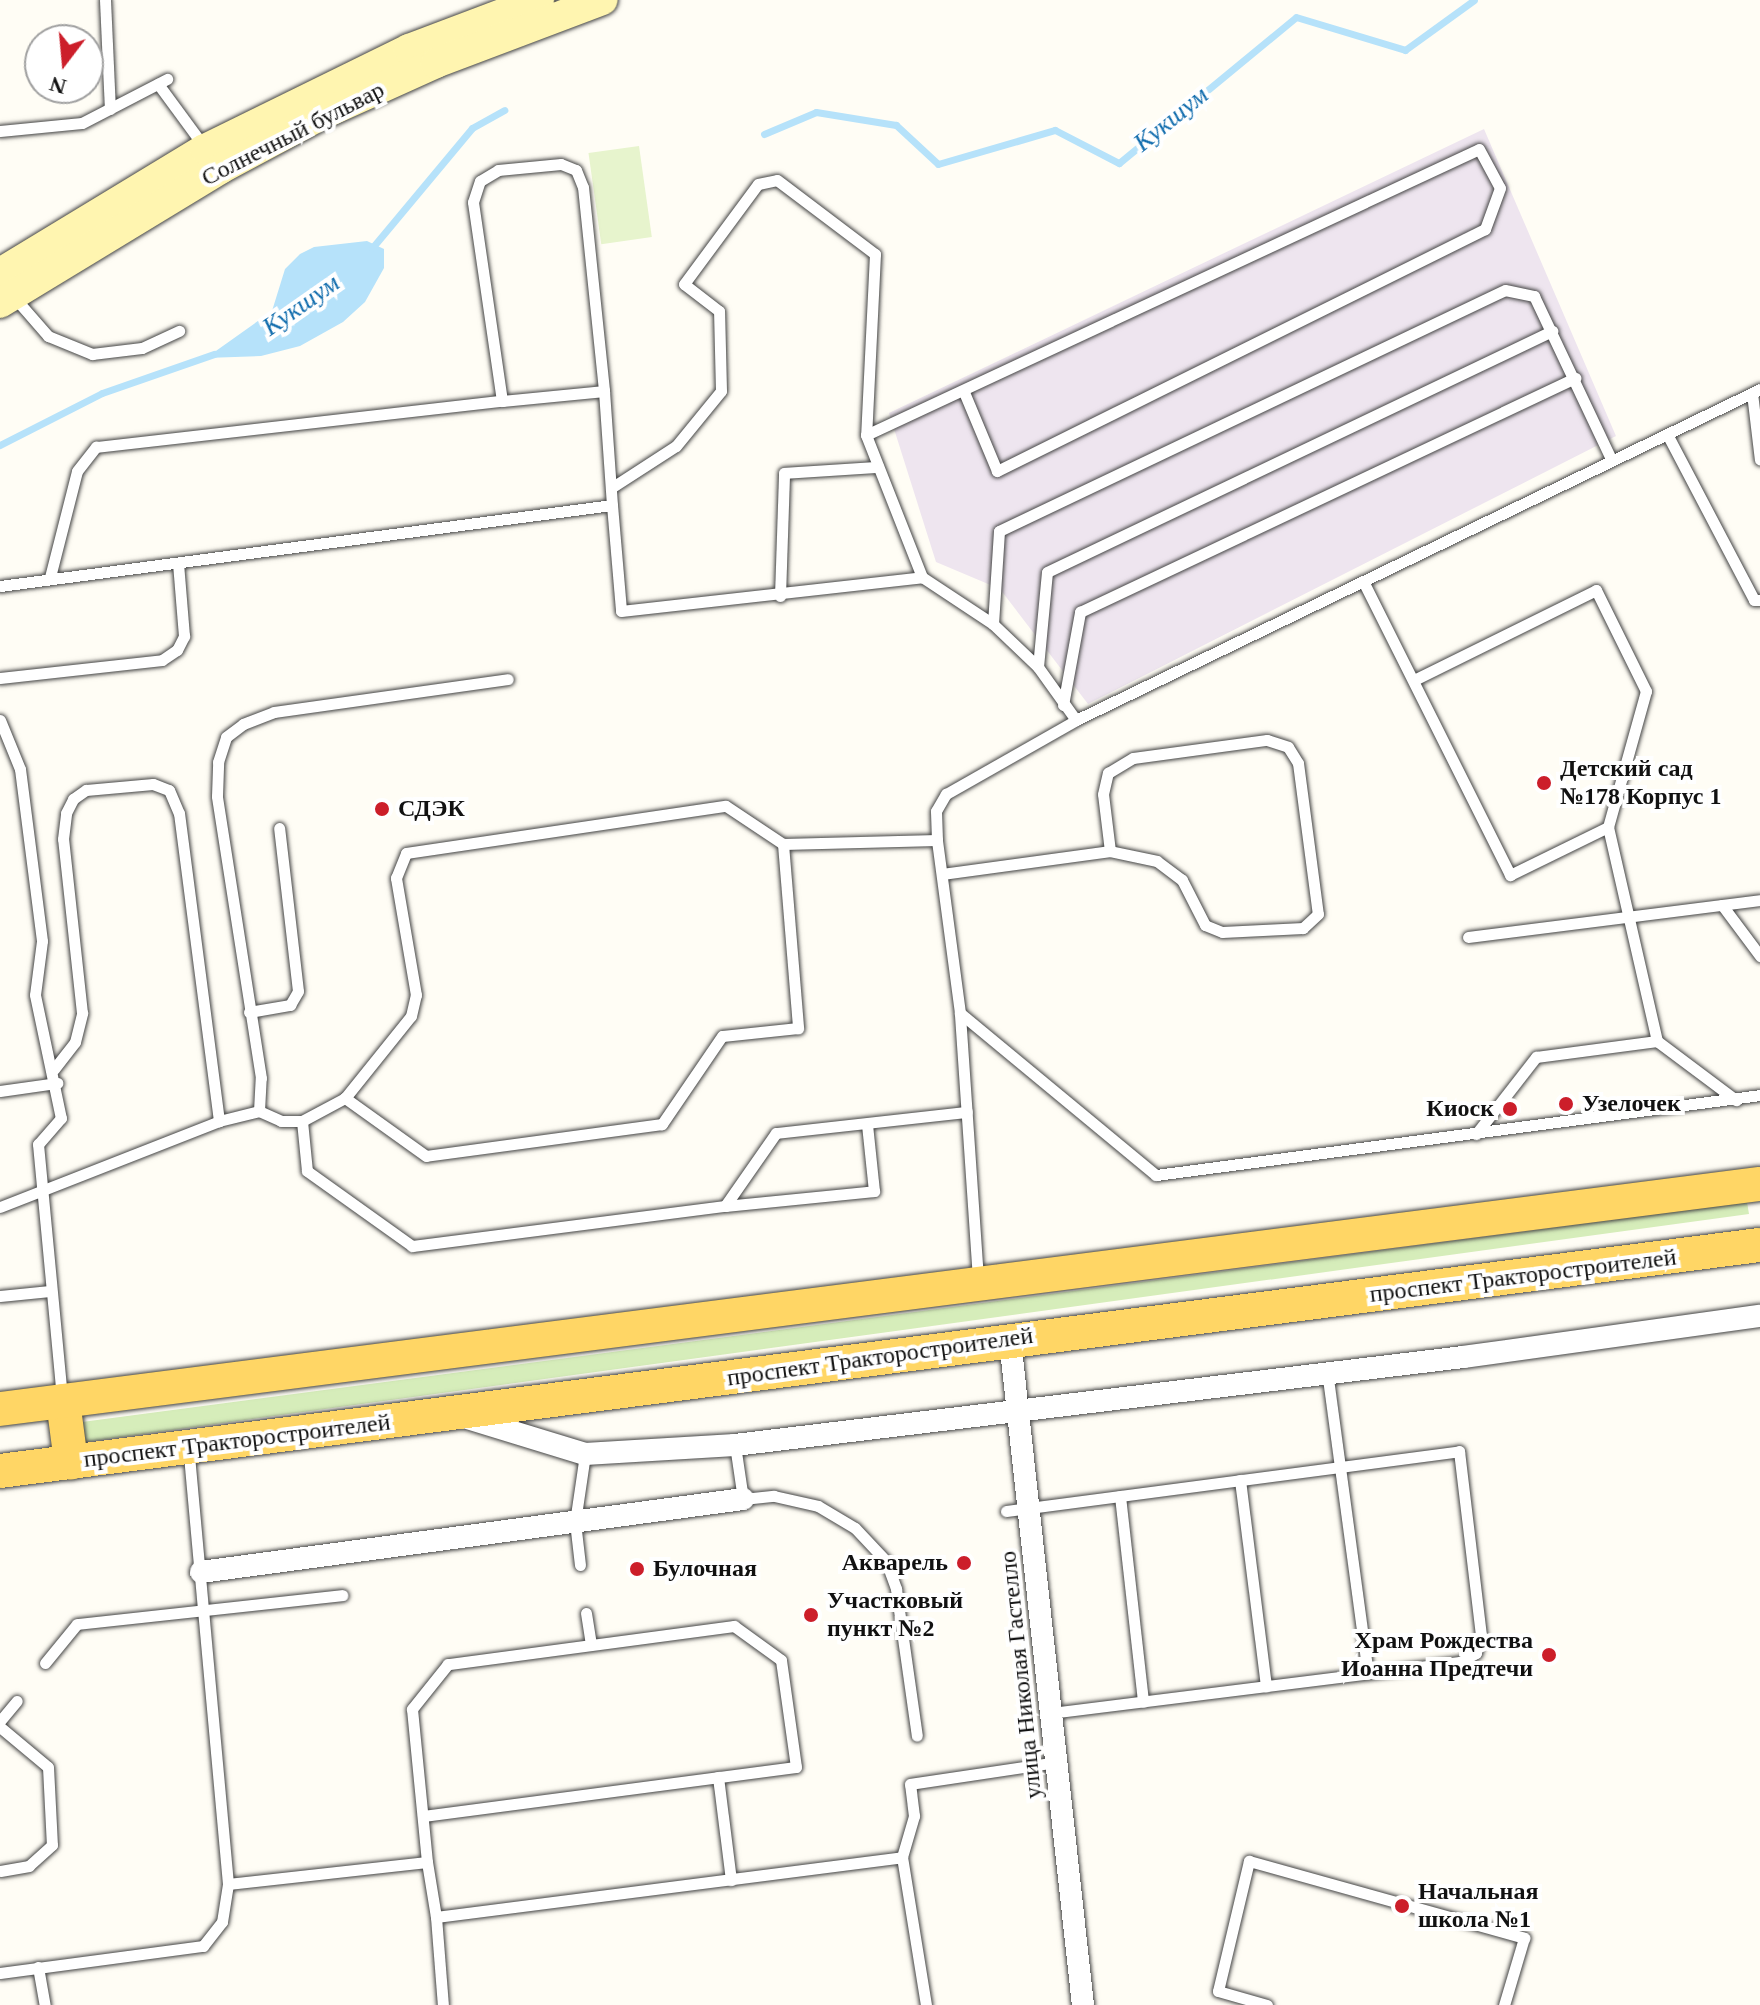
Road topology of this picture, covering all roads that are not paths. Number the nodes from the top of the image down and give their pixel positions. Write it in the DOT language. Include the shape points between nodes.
graph roads {
  1 [pos="105,0"];
  2 [pos="539,0"];
  3 [pos="603,0"];
  4 [pos="110,109"];
  5 [pos="0,131"];
  6 [pos="213,159"];
  7 [pos="3,287"];
  8 [pos="179,331"];
  9 [pos="1552,331"];
  10 [pos="1575,378"];
  11 [pos="604,391"];
  12 [pos="1756,391"];
  13 [pos="964,392"];
  14 [pos="502,401"];
  15 [pos="1667,434"];
  16 [pos="866,435"];
  17 [pos="1611,459"];
  18 [pos="1760,460"];
  19 [pos="878,467"];
  20 [pos="611,488"];
  21 [pos="612,505"];
  22 [pos="178,563"];
  23 [pos="50,577"];
  24 [pos="922,577"];
  25 [pos="1363,581"];
  26 [pos="0,586"];
  27 [pos="780,596"];
  28 [pos="1760,600"];
  29 [pos="993,624"];
  30 [pos="1038,667"];
  31 [pos="0,678"];
  32 [pos="508,679"];
  33 [pos="1414,680"];
  34 [pos="1063,705"];
  35 [pos="0,720"];
  36 [pos="1076,720"];
  37 [pos="1608,827"];
  38 [pos="279,828"];
  39 [pos="937,840"];
  40 [pos="783,844"];
  41 [pos="1110,851"];
  42 [pos="942,874"];
  43 [pos="1760,900"];
  44 [pos="1722,905"];
  45 [pos="1628,917"];
  46 [pos="1468,937"];
  47 [pos="1760,956"];
  48 [pos="249,1012"];
  49 [pos="960,1013"];
  50 [pos="1657,1041"];
  51 [pos="54,1069"];
  52 [pos="57,1083"];
  53 [pos="0,1091"];
  54 [pos="1760,1095"];
  55 [pos="345,1098"];
  56 [pos="1736,1100"];
  57 [pos="259,1111"];
  58 [pos="967,1112"];
  59 [pos="219,1121"];
  60 [pos="302,1121"];
  61 [pos="867,1124"];
  62 [pos="1476,1134"];
  63 [pos="1760,1184"];
  64 [pos="40,1195"];
  65 [pos="725,1206"];
  66 [pos="0,1207"];
  67 [pos="1760,1245"];
  68 [pos="978,1282"];
  69 [pos="50,1291"];
  70 [pos="0,1296"];
  71 [pos="1760,1316"];
  72 [pos="1010,1340"];
  73 [pos="1327,1370"];
  74 [pos="63,1401"];
  75 [pos="1017,1408"];
  76 [pos="0,1409"];
  77 [pos="455,1414"];
  78 [pos="735,1445"];
  79 [pos="188,1447"];
  80 [pos="585,1454"];
  81 [pos="71,1462"];
  82 [pos="1341,1467"];
  83 [pos="0,1471"];
  84 [pos="1240,1480"];
  85 [pos="1120,1496"];
  86 [pos="743,1499"];
  87 [pos="1029,1508"];
  88 [pos="1006,1511"];
  89 [pos="575,1522"];
  90 [pos="580,1565"];
  91 [pos="201,1572"];
  92 [pos="342,1595"];
  93 [pos="204,1608"];
  94 [pos="586,1613"];
  95 [pos="591,1645"];
  96 [pos="45,1663"];
  97 [pos="1368,1673"];
  98 [pos="1266,1686"];
  99 [pos="17,1701"];
  100 [pos="1143,1702"];
  101 [pos="1051,1713"];
  102 [pos="0,1724"];
  103 [pos="917,1736"];
  104 [pos="1057,1762"];
  105 [pos="718,1777"];
  106 [pos="423,1816"];
  107 [pos="902,1857"];
  108 [pos="427,1862"];
  109 [pos="0,1871"];
  110 [pos="731,1880"];
  111 [pos="228,1884"];
  112 [pos="436,1917"];
  113 [pos="38,1967"];
  114 [pos="0,1973"];
  115 [pos="45,2005"];
  116 [pos="443,2005"];
  117 [pos="926,2005"];
  118 [pos="1083,2005"];
  119 [pos="1267,2005"];
  120 [pos="1504,2005"];
  1 -- 4 [label="lane"];
  2 -- 6 [label="street, Солнечный бульвар" via="409,49"];
  3 -- 6 [label="street, Солнечный бульвар" via="436,63"];
  4 -- 5 [label="lane" via="75,125"];
  4 -- 6 [label="lane" via="163,82"];
  6 -- 7 [label="street, Солнечный бульвар"];
  7 -- 8 [label="lane" via="48,336 92,354 142,348"];
  9 -- 10 [label="lane"];
  9 -- 29 [label="lane" via="1534,296 1505,290 999,531"];
  9 -- 30 [label="lane" via="1047,572"];
  10 -- 17 [label="lane"];
  10 -- 34 [label="lane" via="1080,612"];
  11 -- 14 [label="lane"];
  11 -- 14 [label="lane" via="583,187 576,170 561,164 498,170 480,181 473,202"];
  11 -- 20 [label="lane"];
  12 -- 15 [label="lane"];
  12 -- 18 [label="lane"];
  13 -- 13 [label="lane" via="1479,149 1500,188 1485,229 997,471"];
  13 -- 16 [label="lane"];
  14 -- 23 [label="lane" via="96,447 77,471"];
  15 -- 17 [label="lane"];
  15 -- 28 [label="lane" via="1754,600"];
  16 -- 19 [label="lane"];
  16 -- 20 [label="lane" via="875,254 777,180 758,184 684,284 719,311 721,391 676,446"];
  17 -- 25 [label="lane"];
  19 -- 24 [label="lane"];
  19 -- 27 [label="lane" via="784,473"];
  20 -- 21 [label="lane"];
  21 -- 22 [label="lane"];
  21 -- 27 [label="lane" via="621,611"];
  22 -- 23 [label="lane"];
  22 -- 31 [label="lane" via="184,636 177,650 162,660"];
  23 -- 26 [label="lane"];
  24 -- 27 [label="lane"];
  24 -- 29 [label="lane"];
  25 -- 33 [label="lane"];
  25 -- 36 [label="lane"];
  29 -- 30 [label="lane"];
  30 -- 34 [label="lane"];
  32 -- 48 [label="lane" via="274,712 226,737 218,762 217,796"];
  33 -- 37 [label="lane" via="1510,875"];
  33 -- 37 [label="lane" via="1596,590 1646,691"];
  34 -- 36 [label="lane"];
  35 -- 51 [label="lane" via="20,769 42,941 35,995"];
  36 -- 39 [label="lane" via="946,794 936,811"];
  37 -- 45 [label="lane"];
  38 -- 48 [label="lane" via="298,991 290,1005"];
  39 -- 40 [label="lane"];
  39 -- 42 [label="lane"];
  40 -- 55 [label="lane" via="726,806 406,853 396,878 416,995 411,1016"];
  40 -- 55 [label="lane" via="798,1028 722,1036 662,1124 426,1156"];
  41 -- 41 [label="lane" via="1103,794 1108,773 1133,758 1175,749 1267,740 1288,747 1298,763 1318,914 1303,928 1222,932 1205,925 1182,880 1157,861"];
  41 -- 42 [label="lane"];
  42 -- 49 [label="lane"];
  43 -- 44 [label="lane"];
  44 -- 45 [label="lane"];
  44 -- 47 [label="lane"];
  45 -- 46 [label="lane"];
  45 -- 50 [label="lane"];
  48 -- 57 [label="lane" via="261,1078"];
  49 -- 58 [label="lane"];
  49 -- 62 [label="lane" via="1156,1175"];
  50 -- 56 [label="lane"];
  50 -- 62 [label="lane" via="1536,1057"];
  51 -- 52 [label="lane"];
  51 -- 59 [label="lane" via="75,1042 82,1013 63,839 66,813 86,790 153,784 169,790 179,813"];
  52 -- 53 [label="lane"];
  52 -- 64 [label="lane" via="61,1118 38,1144"];
  54 -- 56 [label="lane"];
  55 -- 60 [label="lane"];
  56 -- 62 [label="lane"];
  57 -- 59 [label="lane"];
  57 -- 60 [label="lane" via="281,1121"];
  58 -- 61 [label="lane"];
  58 -- 68 [label="lane"];
  59 -- 64 [label="lane"];
  60 -- 65 [label="lane" via="307,1171 412,1246"];
  61 -- 65 [label="lane" via="776,1133"];
  61 -- 65 [label="lane" via="874,1191"];
  63 -- 68 [label="main road"];
  64 -- 66 [label="lane"];
  64 -- 69 [label="lane"];
  67 -- 72 [label="main road, проспект Тракторостроителей"];
  68 -- 74 [label="main road"];
  69 -- 70 [label="lane"];
  69 -- 74 [label="lane"];
  71 -- 73 [label="street"];
  72 -- 75 [label="street, улица Николая Гастелло"];
  72 -- 77 [label="main road, проспект Тракторостроителей"];
  73 -- 75 [label="street"];
  73 -- 82 [label="lane"];
  74 -- 76 [label="main road"];
  74 -- 81 [label="main road"];
  75 -- 78 [label="street"];
  75 -- 87 [label="street, улица Николая Гастелло"];
  77 -- 79 [label="main road, проспект Тракторостроителей"];
  77 -- 80 [label="street"];
  78 -- 80 [label="street"];
  78 -- 86 [label="lane"];
  79 -- 81 [label="main road, проспект Тракторостроителей"];
  79 -- 91 [label="lane"];
  80 -- 89 [label="lane"];
  81 -- 83 [label="main road, проспект Тракторостроителей"];
  82 -- 84 [label="lane"];
  82 -- 97 [label="lane"];
  82 -- 97 [label="lane" via="1459,1451 1481,1635 1476,1653 1460,1662"];
  84 -- 85 [label="lane"];
  84 -- 98 [label="lane"];
  85 -- 87 [label="lane"];
  85 -- 100 [label="lane"];
  86 -- 89 [label="street"];
  86 -- 103 [label="lane" via="774,1496 818,1506 855,1528 886,1561 896,1589"];
  87 -- 88 [label="lane"];
  87 -- 101 [label="street, улица Николая Гастелло"];
  89 -- 90 [label="lane"];
  89 -- 91 [label="street"];
  91 -- 93 [label="lane"];
  92 -- 93 [label="lane"];
  93 -- 96 [label="lane" via="77,1624"];
  93 -- 111 [label="lane"];
  94 -- 95 [label="lane"];
  95 -- 105 [label="lane" via="734,1626 781,1660 796,1767"];
  95 -- 106 [label="lane" via="448,1664 412,1709"];
  97 -- 98 [label="lane"];
  98 -- 100 [label="lane"];
  99 -- 102 [label="lane"];
  100 -- 101 [label="lane"];
  101 -- 104 [label="street, улица Николая Гастелло"];
  102 -- 109 [label="lane" via="48,1767 52,1845 29,1866"];
  104 -- 107 [label="lane" via="910,1784 914,1816"];
  104 -- 118 [label="street, улица Николая Гастелло"];
  105 -- 106 [label="lane"];
  105 -- 110 [label="lane"];
  106 -- 108 [label="lane"];
  107 -- 110 [label="lane"];
  107 -- 117 [label="lane"];
  108 -- 111 [label="lane"];
  108 -- 112 [label="lane"];
  110 -- 112 [label="lane"];
  111 -- 113 [label="lane" via="222,1922 203,1946"];
  112 -- 116 [label="lane"];
  113 -- 114 [label="lane"];
  113 -- 115 [label="lane"];
  119 -- 120 [label="lane" via="1218,1991 1249,1861 1524,1938"];
}
